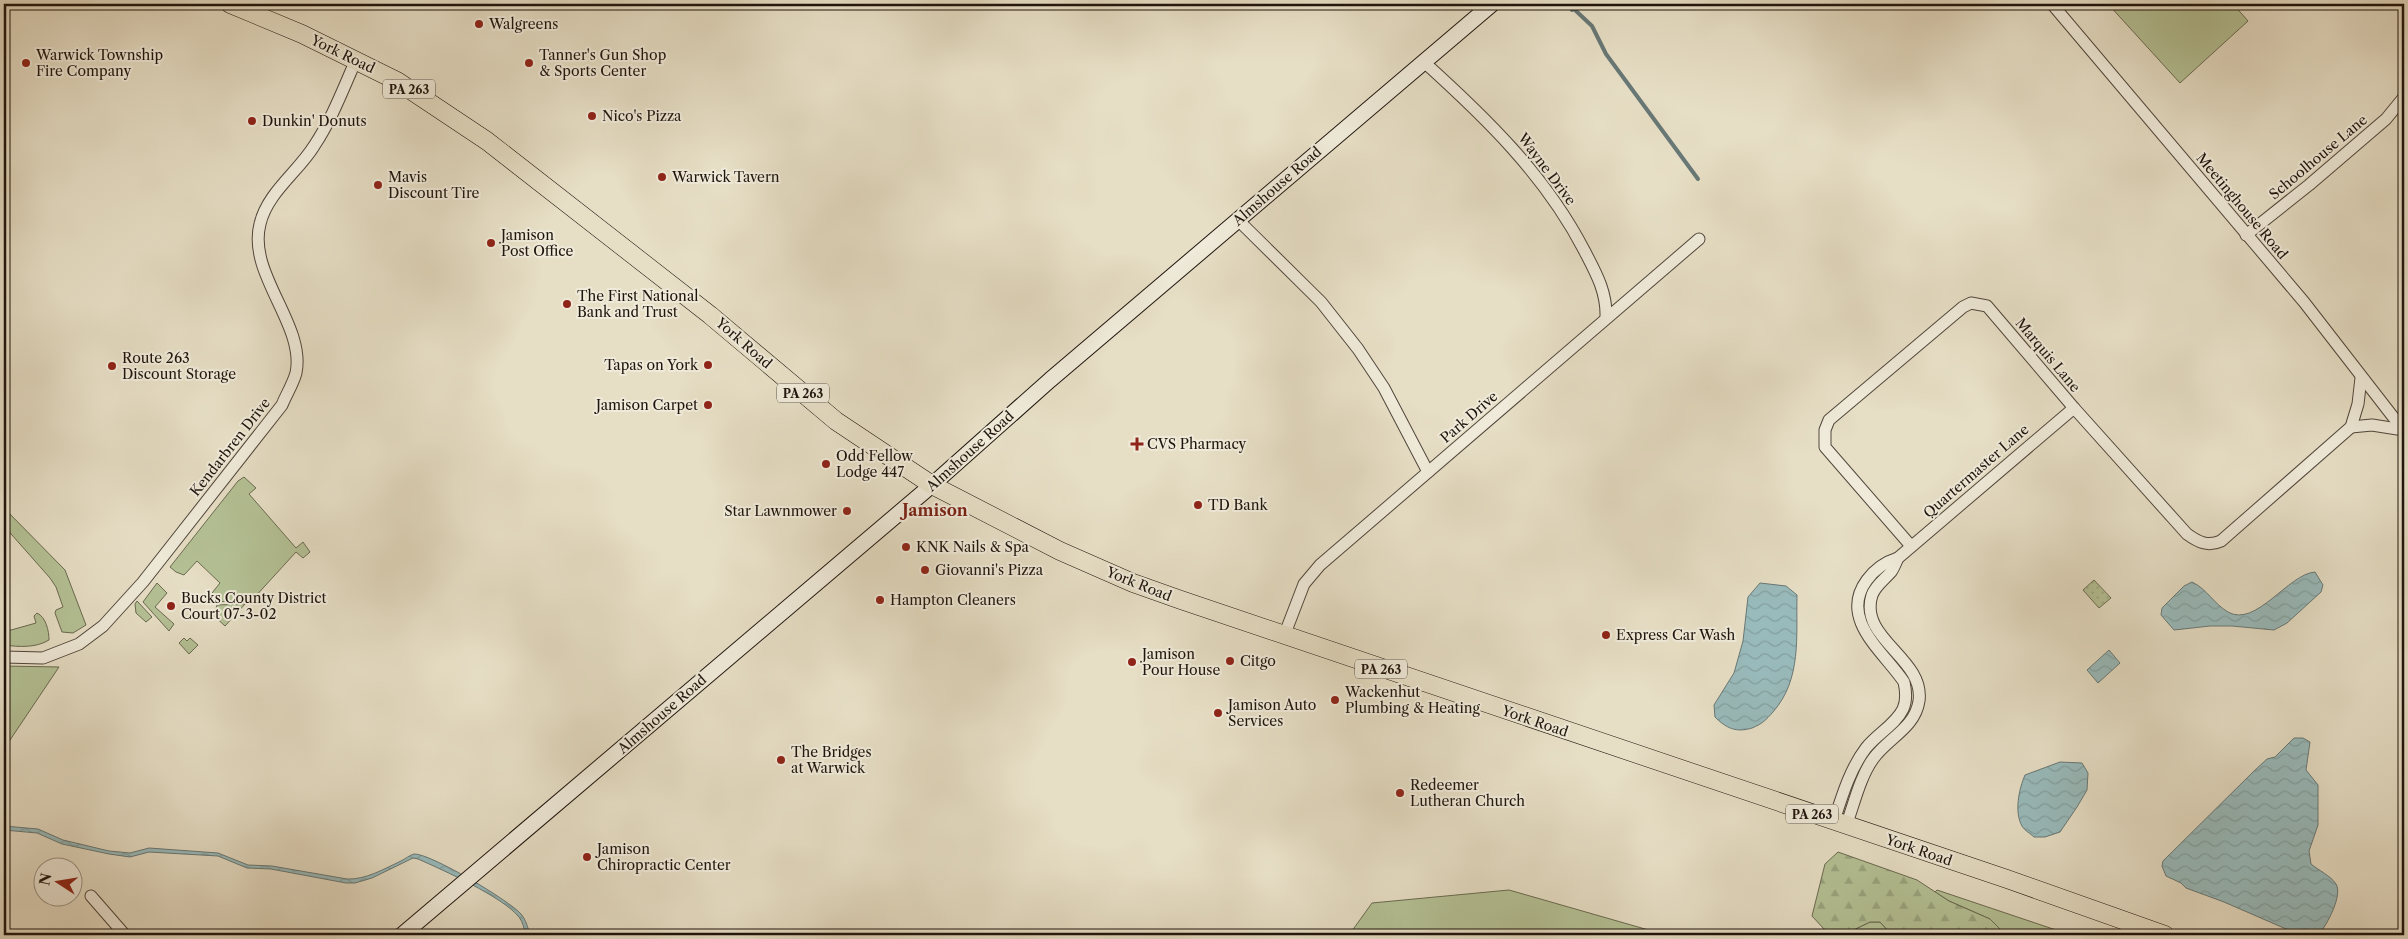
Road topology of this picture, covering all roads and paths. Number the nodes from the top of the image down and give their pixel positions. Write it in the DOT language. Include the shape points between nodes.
graph roads {
  1 [pos="230,4"];
  2 [pos="1492,4"];
  3 [pos="2052,4"];
  4 [pos="356,60"];
  5 [pos="1424,62"];
  6 [pos="2404,96"];
  7 [pos="1238,220"];
  8 [pos="2246,235"];
  9 [pos="1700,239"];
  10 [pos="1606,318"];
  11 [pos="2361,378"];
  12 [pos="2074,408"];
  13 [pos="2351,427"];
  14 [pos="2404,431"];
  15 [pos="1428,472"];
  16 [pos="932,485"];
  17 [pos="1911,546"];
  18 [pos="1284,636"];
  19 [pos="4,657"];
  20 [pos="1840,823"];
  21 [pos="91,896"];
  22 [pos="125,935"];
  23 [pos="402,935"];
  24 [pos="2165,935"];
  1 -- 4 [label="highway, York Road / PA 263"];
  2 -- 5 [label="main road, Almshouse Road"];
  3 -- 8 [label="street, Meetinghouse Road"];
  4 -- 16 [label="highway, York Road / PA 263" via="397,81 487,141 729,330 836,421"];
  4 -- 19 [label="street, Kendarbren Drive" via="314,147 272,199 260,223 258,245 265,271 294,340 296,374 282,405 143,582 103,626 79,644 43,658"];
  5 -- 7 [label="main road, Almshouse Road"];
  5 -- 10 [label="street, Wayne Drive" via="1482,114 1540,181 1576,234 1597,275 1606,302"];
  6 -- 8 [label="street, Schoolhouse Lane" via="2386,119"];
  7 -- 15 [label="street" via="1340,325 1384,388"];
  7 -- 16 [label="main road, Almshouse Road"];
  8 -- 11 [label="street, Meetinghouse Road" via="2304,302"];
  9 -- 10 [label="street, Park Drive"];
  10 -- 15 [label="street, Park Drive"];
  11 -- 13 [label="street"];
  11 -- 14 [label="street, Meetinghouse Road"];
  12 -- 13 [label="street, Marquis Lane" via="2187,534 2200,543 2214,544"];
  12 -- 17 [label="street, Quartermaster Lane"];
  12 -- 17 [label="street, Marquis Lane" via="1987,306 1971,303 1829,420 1825,447"];
  13 -- 14 [label="street" via="2372,425"];
  15 -- 18 [label="street, Park Drive" via="1308,577"];
  16 -- 18 [label="highway, York Road / PA 263" via="1060,551 1125,580"];
  16 -- 23 [label="main road, Almshouse Road"];
  17 -- 20 [label="street, Quartermaster Lane" via="1898,558 1886,561 1870,576 1858,604 1860,623 1866,634 1904,682 1906,691 1900,714 1877,735 1846,785"];
  18 -- 20 [label="highway, York Road / PA 263"];
  20 -- 24 [label="highway, York Road / PA 263"];
  21 -- 22 [label="street"];
}
